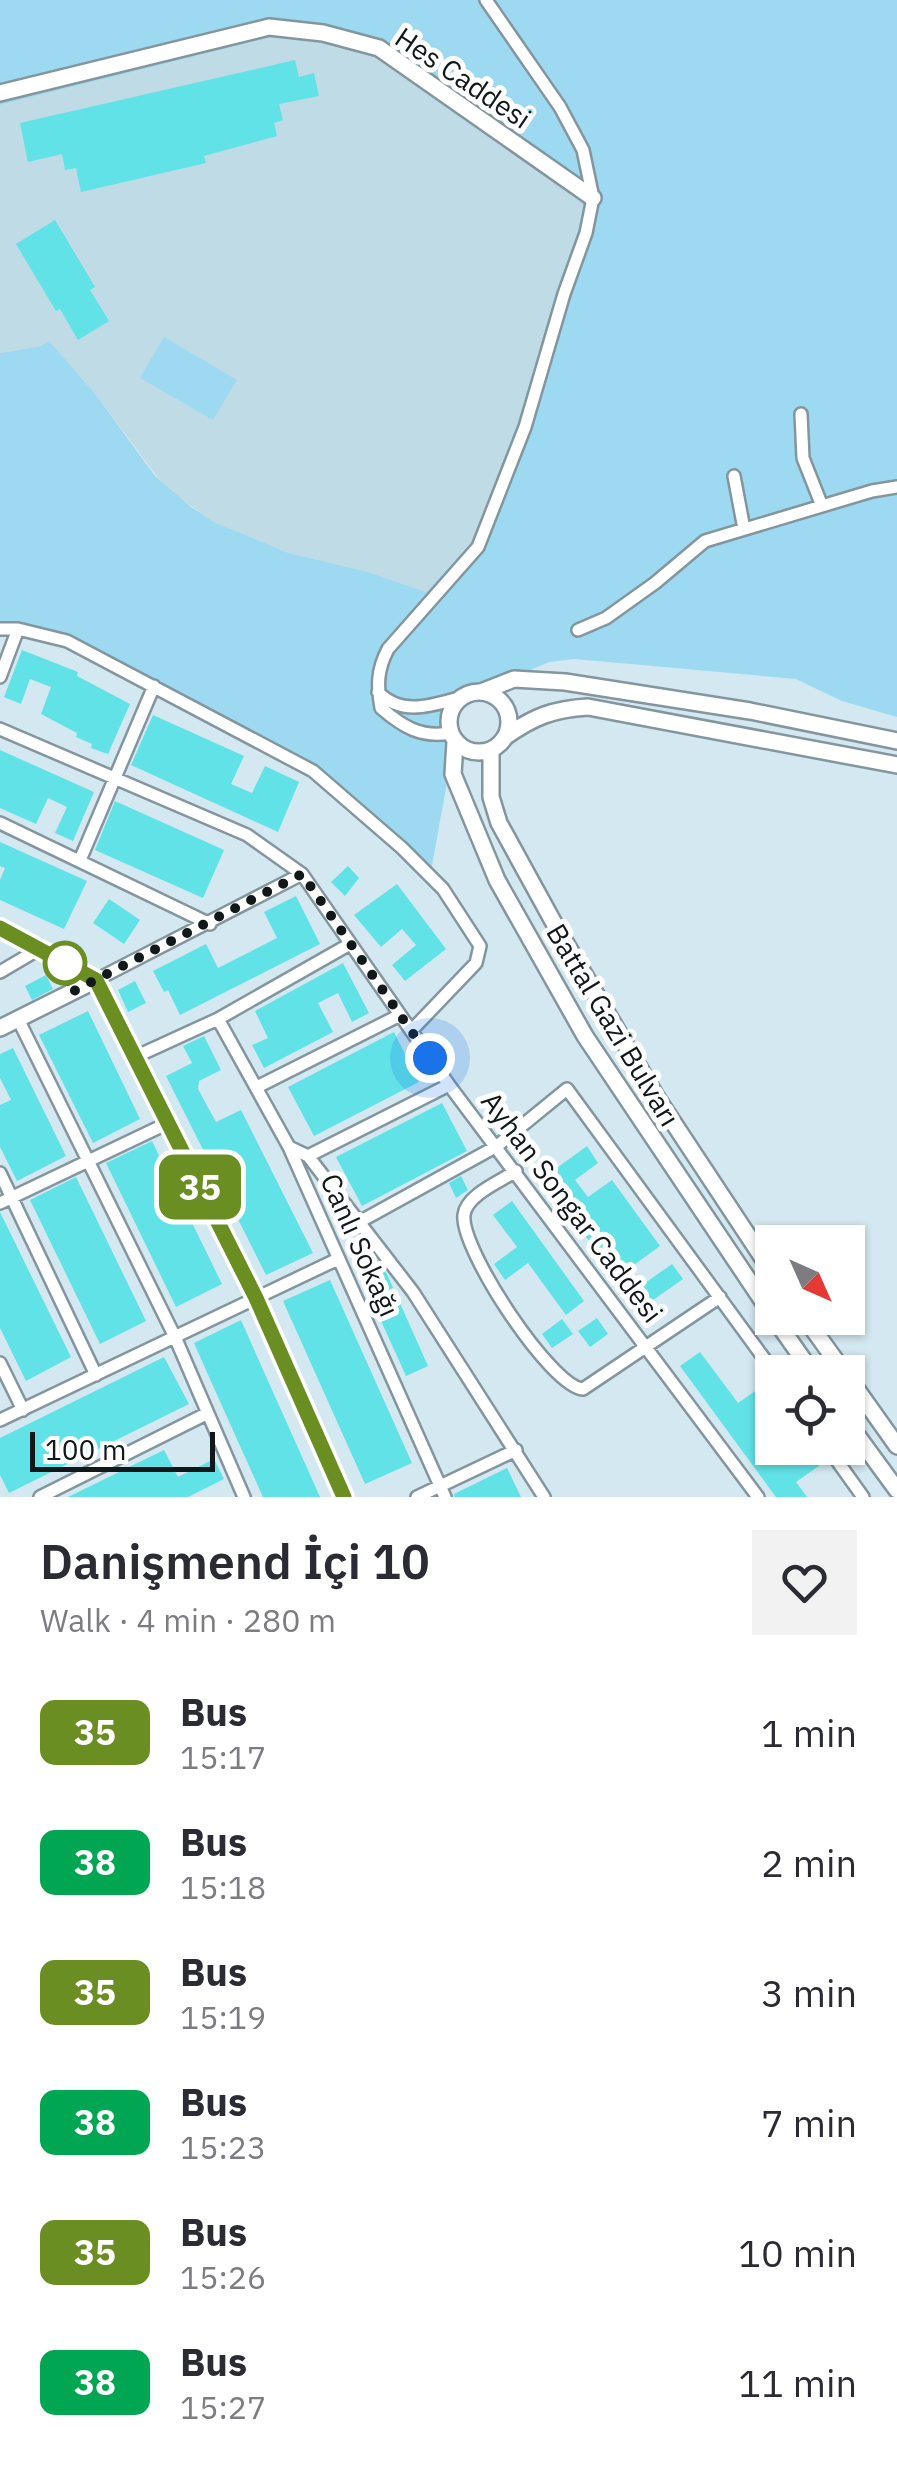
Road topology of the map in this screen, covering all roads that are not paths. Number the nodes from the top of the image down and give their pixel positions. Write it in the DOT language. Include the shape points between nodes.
graph roads {
  1 [pos="486,0"];
  2 [pos="0,93"];
  3 [pos="593,198"];
  4 [pos="801,414"];
  5 [pos="734,476"];
  6 [pos="897,487"];
  7 [pos="822,506"];
  8 [pos="744,529"];
  9 [pos="0,629"];
  10 [pos="18,629"];
  11 [pos="578,630"];
  12 [pos="0,677"];
  13 [pos="154,686"];
  14 [pos="378,692"];
  15 [pos="481,692"];
  16 [pos="462,697"];
  17 [pos="0,729"];
  18 [pos="452,737"];
  19 [pos="505,737"];
  20 [pos="897,741"];
  21 [pos="490,750"];
  22 [pos="897,765"];
  23 [pos="116,778"];
  24 [pos="0,824"];
  25 [pos="80,860"];
  26 [pos="302,874"];
  27 [pos="210,924"];
  28 [pos="0,928"];
  29 [pos="350,944"];
  30 [pos="39,949"];
  31 [pos="0,972"];
  32 [pos="96,980"];
  33 [pos="400,1015"];
  34 [pos="218,1018"];
  35 [pos="18,1019"];
  36 [pos="0,1026"];
  37 [pos="411,1031"];
  38 [pos="135,1058"];
  39 [pos="449,1085"];
  40 [pos="256,1087"];
  41 [pos="168,1122"];
  42 [pos="498,1146"];
  43 [pos="288,1147"];
  44 [pos="308,1156"];
  45 [pos="85,1160"];
  46 [pos="516,1171"];
  47 [pos="0,1173"];
  48 [pos="6,1200"];
  49 [pos="361,1221"];
  50 [pos="755,1246"];
  51 [pos="338,1259"];
  52 [pos="755,1289"];
  53 [pos="720,1296"];
  54 [pos="256,1298"];
  55 [pos="174,1337"];
  56 [pos="644,1346"];
  57 [pos="762,1355"];
  58 [pos="0,1363"];
  59 [pos="96,1374"];
  60 [pos="865,1401"];
  61 [pos="23,1410"];
  62 [pos="206,1414"];
  63 [pos="0,1420"];
  64 [pos="865,1446"];
  65 [pos="897,1446"];
  66 [pos="516,1450"];
  67 [pos="840,1465"];
  68 [pos="897,1490"];
  69 [pos="442,1491"];
  70 [pos="242,1494"];
  71 [pos="40,1497"];
  72 [pos="227,1497"];
  73 [pos="344,1497"];
  74 [pos="417,1497"];
  75 [pos="544,1497"];
  76 [pos="758,1497"];
  77 [pos="863,1497"];
  1 -- 3 [label="street" via="568,122 583,150"];
  2 -- 3 [label="street, Hes Caddesi" via="270,28 322,33 379,48"];
  3 -- 14 [label="street" via="524,428 478,546 388,649"];
  4 -- 7 [label="street" via="803,458"];
  5 -- 8 [label="street"];
  6 -- 7 [label="street"];
  7 -- 8 [label="street"];
  8 -- 11 [label="street" via="705,541 606,618"];
  9 -- 10 [label="street"];
  10 -- 12 [label="street"];
  10 -- 13 [label="street" via="67,641"];
  13 -- 23 [label="street"];
  13 -- 37 [label="street" via="312,771 443,890 480,952"];
  14 -- 16 [label="street" via="412,708"];
  14 -- 18 [label="street" via="381,708 396,721 417,733"];
  15 -- 16 [label="street"];
  15 -- 19 [label="street" via="506,708"];
  15 -- 20 [label="street" via="514,679 549,680"];
  16 -- 18 [label="street" via="450,713"];
  17 -- 23 [label="street, Ayhan Songar Caddesi"];
  18 -- 21 [label="street" via="471,752"];
  18 -- 52 [label="street, Battal Gazi Bulvarı" via="453,774 497,880 586,1036"];
  19 -- 21 [label="street"];
  19 -- 22 [label="street" via="534,716 588,707"];
  21 -- 50 [label="street, Battal Gazi Bulvarı" via="491,797 500,823 658,1098"];
  23 -- 25 [label="street"];
  23 -- 26 [label="street, Ayhan Songar Caddesi" via="246,835"];
  24 -- 25 [label="street"];
  25 -- 27 [label="street"];
  26 -- 27 [label="street"];
  26 -- 29 [label="street, Ayhan Songar Caddesi"];
  27 -- 32 [label="street"];
  28 -- 30 [label="street"];
  29 -- 33 [label="street, Ayhan Songar Caddesi"];
  29 -- 34 [label="street"];
  30 -- 31 [label="street"];
  30 -- 32 [label="street"];
  32 -- 35 [label="street"];
  32 -- 38 [label="street"];
  33 -- 37 [label="street, Ayhan Songar Caddesi"];
  33 -- 40 [label="street"];
  34 -- 38 [label="street"];
  34 -- 40 [label="street, Canlı Sokağı"];
  35 -- 36 [label="street"];
  35 -- 45 [label="street"];
  37 -- 39 [label="street, Ayhan Songar Caddesi"];
  38 -- 41 [label="street"];
  39 -- 42 [label="street, Ayhan Songar Caddesi"];
  39 -- 44 [label="street"];
  40 -- 43 [label="street, Canlı Sokağı"];
  41 -- 45 [label="street"];
  41 -- 54 [label="street"];
  42 -- 46 [label="street, Ayhan Songar Caddesi"];
  42 -- 49 [label="street"];
  42 -- 53 [label="street" via="567,1089"];
  43 -- 44 [label="street"];
  43 -- 51 [label="street, Canlı Sokağı"];
  44 -- 49 [label="street"];
  45 -- 48 [label="street"];
  45 -- 55 [label="street"];
  46 -- 56 [label="street, Ayhan Songar Caddesi"];
  46 -- 56 [label="street" via="470,1202 464,1222 482,1270 518,1324 579,1390"];
  47 -- 48 [label="street"];
  48 -- 59 [label="street"];
  49 -- 66 [label="street"];
  51 -- 54 [label="street"];
  51 -- 69 [label="street, Canlı Sokağı"];
  53 -- 56 [label="street"];
  53 -- 57 [label="street"];
  54 -- 55 [label="street"];
  54 -- 73 [label="street"];
  55 -- 59 [label="street"];
  55 -- 62 [label="street"];
  56 -- 76 [label="street, Ayhan Songar Caddesi"];
  58 -- 61 [label="street"];
  59 -- 61 [label="street"];
  60 -- 65 [label="street"];
  61 -- 63 [label="street"];
  62 -- 70 [label="street"];
  62 -- 71 [label="street"];
  64 -- 68 [label="street"];
  66 -- 69 [label="street"];
  66 -- 75 [label="street"];
  67 -- 77 [label="street"];
  69 -- 74 [label="street"];
  70 -- 72 [label="street"];
}
